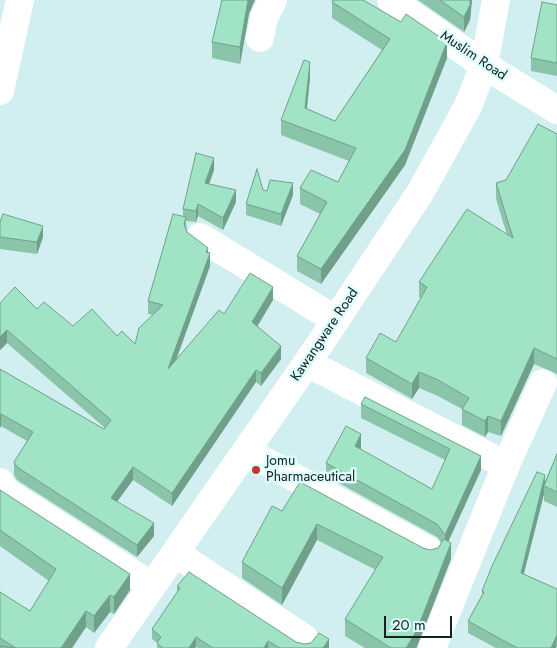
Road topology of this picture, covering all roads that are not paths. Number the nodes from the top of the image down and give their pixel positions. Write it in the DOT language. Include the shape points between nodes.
graph roads {
  1 [pos="20,0"];
  2 [pos="273,0"];
  3 [pos="391,0"];
  4 [pos="496,0"];
  5 [pos="260,38"];
  6 [pos="484,65"];
  7 [pos="0,91"];
  8 [pos="557,110"];
  9 [pos="200,237"];
  10 [pos="336,320"];
  11 [pos="308,363"];
  12 [pos="543,383"];
  13 [pos="246,451"];
  14 [pos="506,465"];
  15 [pos="0,482"];
  16 [pos="430,551"];
  17 [pos="175,553"];
  18 [pos="152,586"];
  19 [pos="304,638"];
  20 [pos="109,648"];
  21 [pos="432,648"];
  1 -- 7 [label="street"];
  2 -- 5 [label="street" via="264,17"];
  3 -- 6 [label="street, Muslim Road"];
  4 -- 6 [label="street, Kawangware Road"];
  6 -- 8 [label="street, Muslim Road"];
  6 -- 10 [label="street, Kawangware Road" via="468,106 420,194"];
  9 -- 10 [label="street"];
  10 -- 11 [label="street, Kawangware Road"];
  11 -- 13 [label="street, Kawangware Road"];
  11 -- 14 [label="street"];
  12 -- 14 [label="street"];
  13 -- 16 [label="street"];
  13 -- 17 [label="street, Kawangware Road"];
  14 -- 21 [label="street"];
  15 -- 18 [label="street" via="5,491"];
  17 -- 18 [label="street, Kawangware Road"];
  17 -- 19 [label="street"];
  18 -- 20 [label="street, Kawangware Road"];
}
